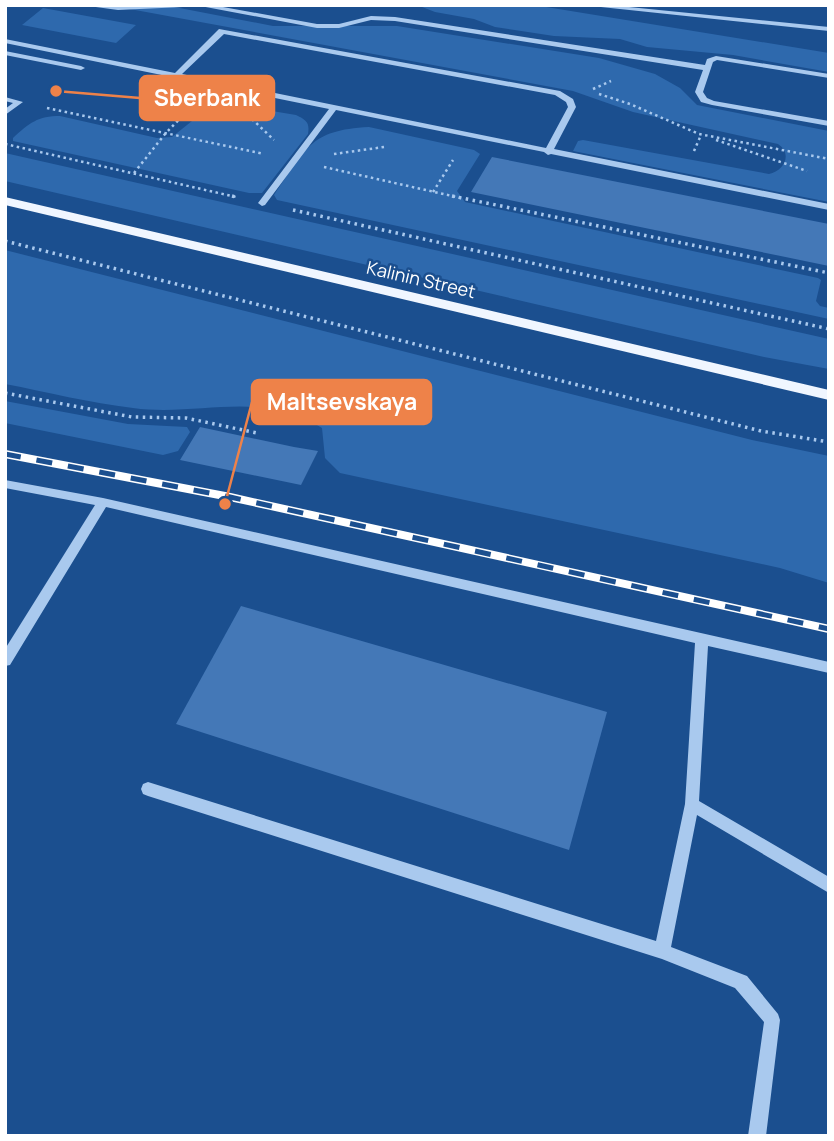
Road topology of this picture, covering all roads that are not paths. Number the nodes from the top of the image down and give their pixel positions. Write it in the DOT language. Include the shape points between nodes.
graph roads {
  1 [pos="84,5"];
  2 [pos="183,5"];
  3 [pos="198,5"];
  4 [pos="585,5"];
  5 [pos="829,29"];
  6 [pos="5,41"];
  7 [pos="5,53"];
  8 [pos="81,68"];
  9 [pos="707,68"];
  10 [pos="176,76"];
  11 [pos="829,76"];
  12 [pos="5,99"];
  13 [pos="334,108"];
  14 [pos="5,113"];
  15 [pos="829,124"];
  16 [pos="548,152"];
  17 [pos="5,201"];
  18 [pos="262,203"];
  19 [pos="829,207"];
  20 [pos="829,395"];
  21 [pos="5,484"];
  22 [pos="103,502"];
  23 [pos="702,638"];
  24 [pos="5,661"];
  25 [pos="829,668"];
  26 [pos="148,789"];
  27 [pos="692,804"];
  28 [pos="829,886"];
  29 [pos="662,951"];
  30 [pos="757,1136"];
  1 -- 2 [label="lane"];
  3 -- 9 [label="lane" via="317,26 395,19"];
  4 -- 5 [label="street"];
  6 -- 10 [label="lane"];
  7 -- 8 [label="street"];
  9 -- 11 [label="street" via="710,61 726,58"];
  9 -- 15 [label="street" via="699,92 704,100"];
  10 -- 13 [label="lane"];
  10 -- 16 [label="street" via="222,31 557,93 572,107"];
  12 -- 14 [label="street" via="19,102"];
  13 -- 16 [label="street"];
  13 -- 18 [label="lane"];
  16 -- 19 [label="street"];
  17 -- 20 [label="main road, Kalinin Street"];
  21 -- 22 [label="street"];
  22 -- 23 [label="street"];
  22 -- 24 [label="street"];
  23 -- 25 [label="street"];
  23 -- 27 [label="street"];
  26 -- 29 [label="street"];
  27 -- 28 [label="street"];
  27 -- 29 [label="lane"];
  29 -- 30 [label="lane" via="741,982 772,1020"];
}
